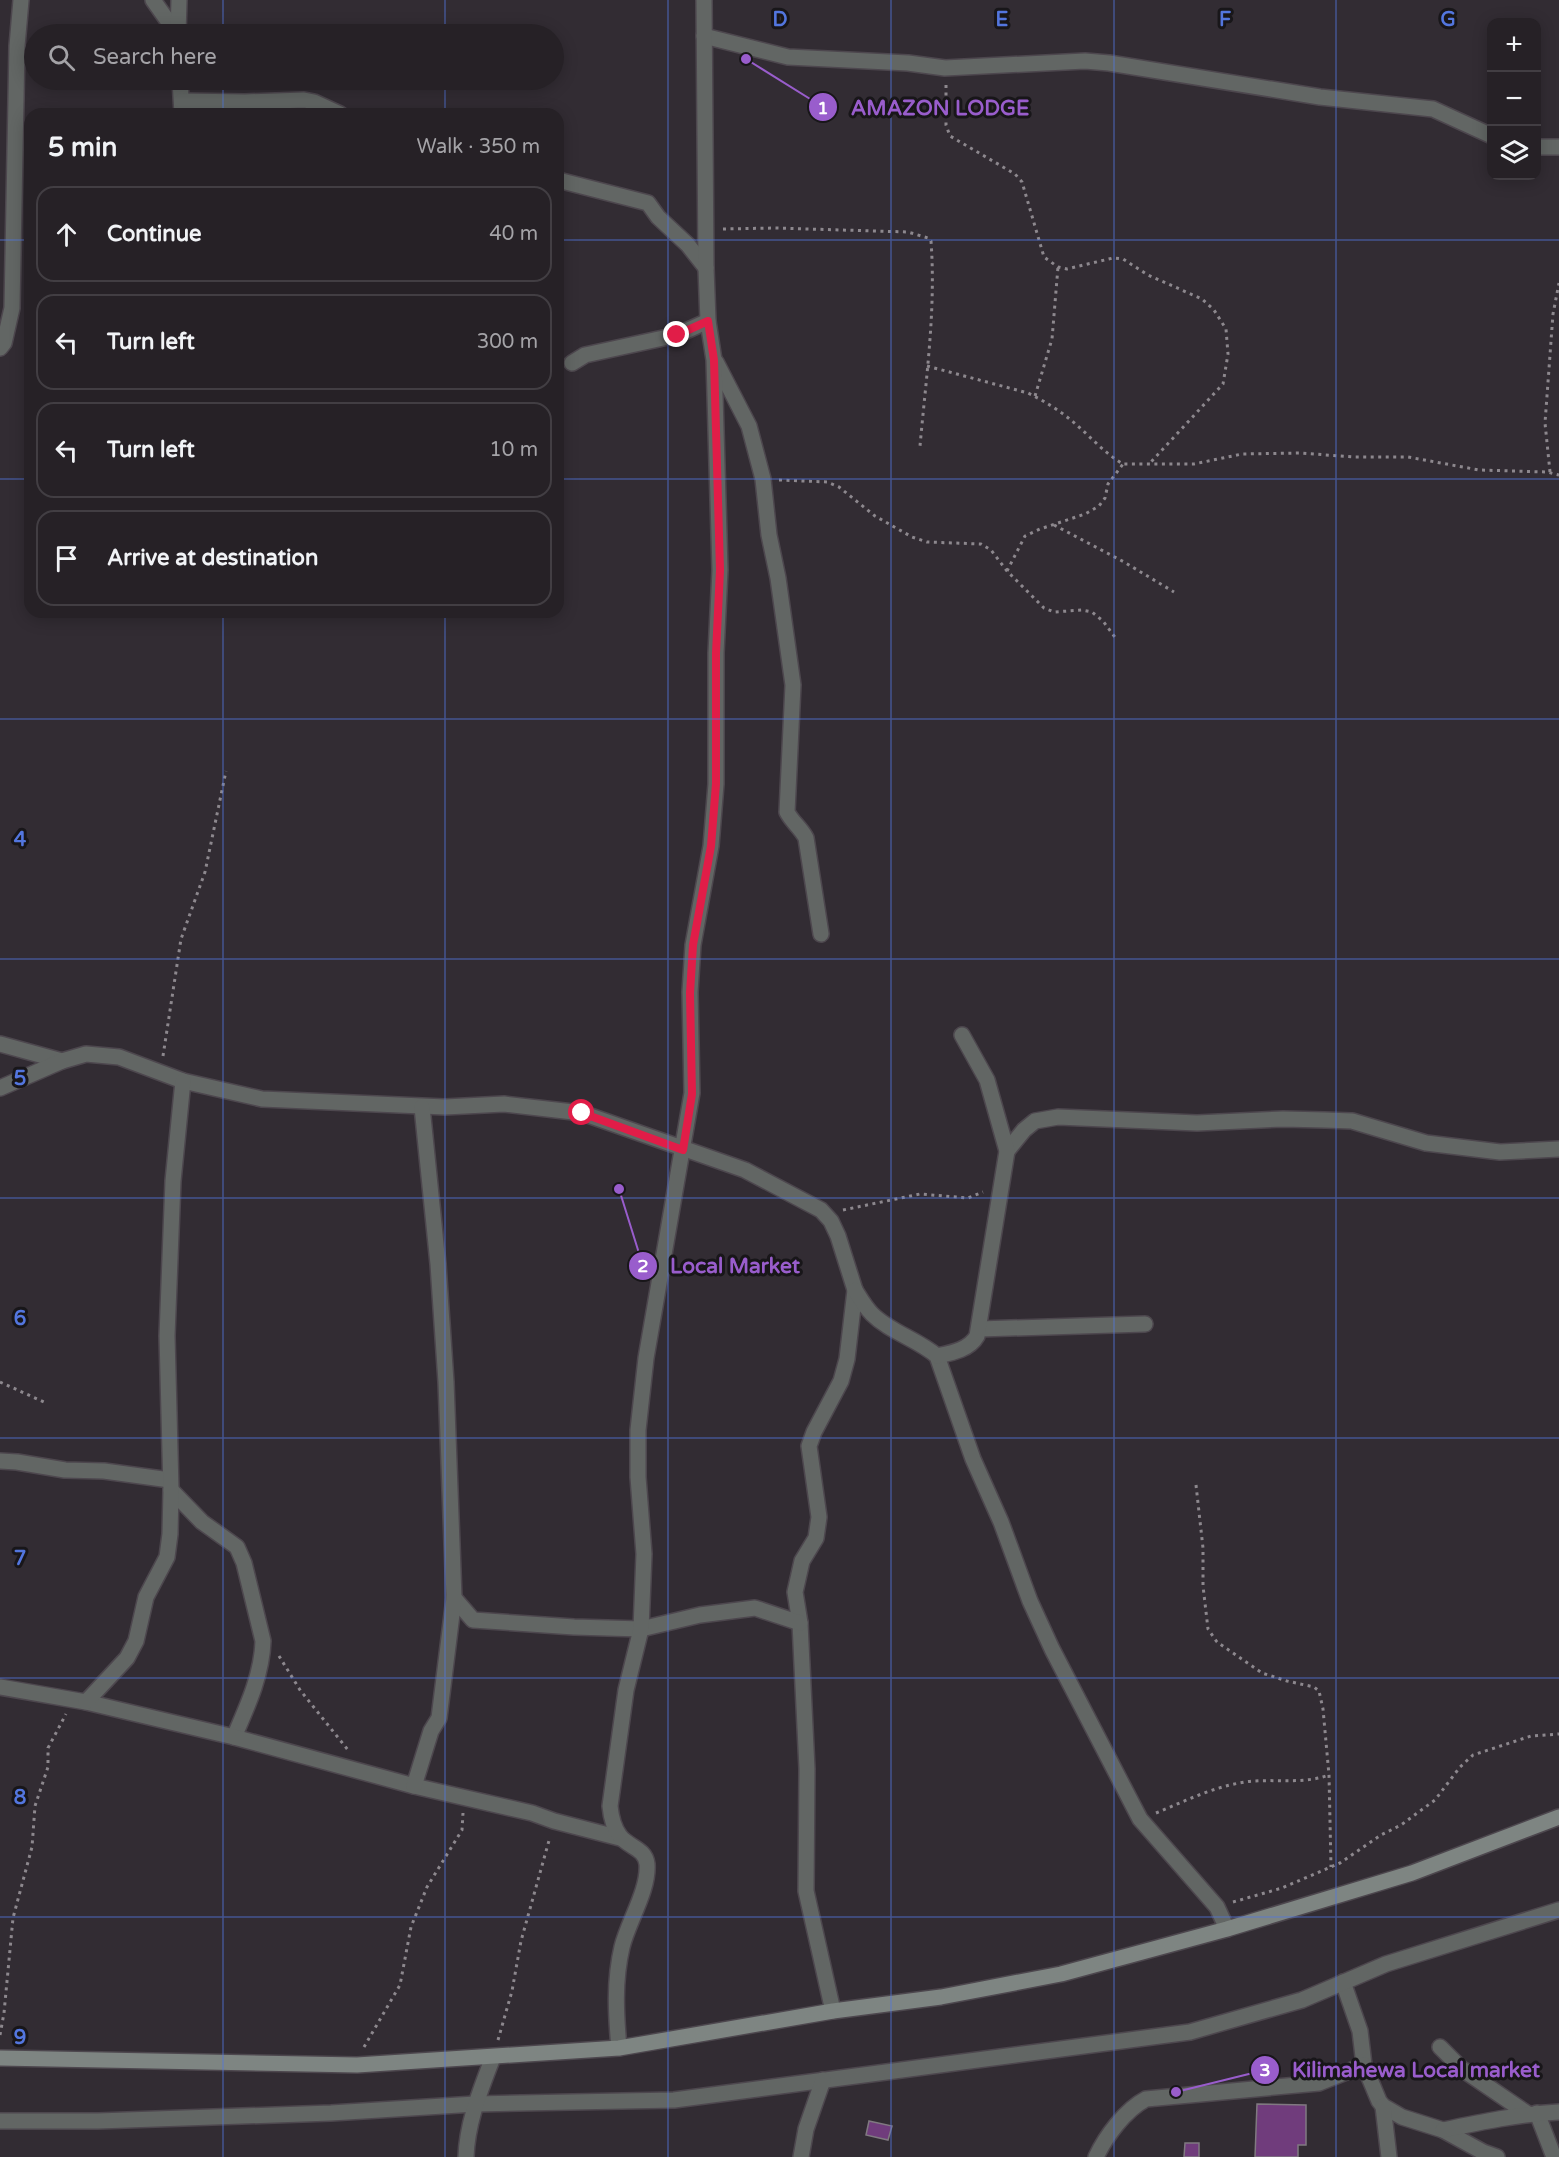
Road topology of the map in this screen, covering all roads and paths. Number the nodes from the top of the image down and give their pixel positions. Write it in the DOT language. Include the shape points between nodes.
graph roads {
  1 [pos="21,0"];
  2 [pos="153,0"];
  3 [pos="179,0"];
  4 [pos="704,0"];
  5 [pos="170,24"];
  6 [pos="178,24"];
  7 [pos="704,36"];
  8 [pos="945,68"];
  9 [pos="181,90"];
  10 [pos="16,92"];
  11 [pos="0,103"];
  12 [pos="182,107"];
  13 [pos="327,108"];
  14 [pos="1487,134"];
  15 [pos="1541,147"];
  16 [pos="1559,147"];
  17 [pos="564,182"];
  18 [pos="706,230"];
  19 [pos="1058,267"];
  20 [pos="706,268"];
  21 [pos="1559,283"];
  22 [pos="708,321"];
  23 [pos="0,348"];
  24 [pos="714,360"];
  25 [pos="572,363"];
  26 [pos="927,366"];
  27 [pos="1035,396"];
  28 [pos="920,446"];
  29 [pos="1150,463"];
  30 [pos="1123,464"];
  31 [pos="1550,472"];
  32 [pos="1559,475"];
  33 [pos="763,478"];
  34 [pos="1054,525"];
  35 [pos="1007,571"];
  36 [pos="1174,592"];
  37 [pos="1118,640"];
  38 [pos="226,771"];
  39 [pos="821,934"];
  40 [pos="962,1035"];
  41 [pos="0,1044"];
  42 [pos="62,1061"];
  43 [pos="160,1073"];
  44 [pos="183,1081"];
  45 [pos="0,1088"];
  46 [pos="422,1107"];
  47 [pos="1559,1149"];
  48 [pos="683,1150"];
  49 [pos="1007,1151"];
  50 [pos="1005,1172"];
  51 [pos="823,1213"];
  52 [pos="855,1290"];
  53 [pos="1145,1324"];
  54 [pos="980,1329"];
  55 [pos="937,1356"];
  56 [pos="0,1382"];
  57 [pos="46,1403"];
  58 [pos="0,1461"];
  59 [pos="170,1485"];
  60 [pos="1196,1485"];
  61 [pos="454,1598"];
  62 [pos="800,1623"];
  63 [pos="642,1629"];
  64 [pos="277,1652"];
  65 [pos="0,1687"];
  66 [pos="80,1701"];
  67 [pos="1559,1734"];
  68 [pos="234,1737"];
  69 [pos="367,1773"];
  70 [pos="1329,1775"];
  71 [pos="414,1786"];
  72 [pos="464,1797"];
  73 [pos="1559,1817"];
  74 [pos="1140,1819"];
  75 [pos="554,1821"];
  76 [pos="620,1838"];
  77 [pos="1331,1867"];
  78 [pos="1217,1907"];
  79 [pos="1559,1910"];
  80 [pos="1227,1929"];
  81 [pos="1343,1982"];
  82 [pos="833,2012"];
  83 [pos="0,2035"];
  84 [pos="620,2048"];
  85 [pos="1440,2048"];
  86 [pos="493,2057"];
  87 [pos="0,2058"];
  88 [pos="352,2065"];
  89 [pos="1364,2065"];
  90 [pos="823,2080"];
  91 [pos="476,2104"];
  92 [pos="1383,2106"];
  93 [pos="1559,2112"];
  94 [pos="1533,2114"];
  95 [pos="0,2121"];
  96 [pos="1443,2130"];
  97 [pos="466,2157"];
  98 [pos="801,2157"];
  99 [pos="1096,2157"];
  100 [pos="1389,2157"];
  101 [pos="1497,2157"];
  102 [pos="1554,2157"];
  1 -- 10 [label="street"];
  2 -- 5 [label="street"];
  3 -- 6 [label="street"];
  4 -- 7 [label="street"];
  7 -- 8 [label="street" via="788,57"];
  7 -- 18 [label="street"];
  8 -- 14 [label="street" via="1109,63 1309,95 1433,109"];
  8 -- 19 [label="path" via="946,125 950,136 1022,182 1044,257"];
  9 -- 12 [label="street"];
  10 -- 11 [label="street"];
  10 -- 23 [label="street" via="12,308"];
  12 -- 13 [label="street" via="304,100"];
  15 -- 16 [label="street"];
  17 -- 20 [label="street" via="648,203"];
  18 -- 20 [label="street"];
  18 -- 26 [label="path" via="775,228 924,235 931,241 933,272"];
  19 -- 27 [label="path" via="1052,339"];
  19 -- 29 [label="path" via="1067,269 1123,258 1148,275 1202,299 1226,329 1228,354 1222,384"];
  20 -- 22 [label="street"];
  21 -- 31 [label="path" via="1545,423"];
  22 -- 24 [label="street"];
  22 -- 25 [label="street" via="677,335 585,356"];
  24 -- 33 [label="street" via="749,426"];
  24 -- 48 [label="street" via="720,570 716,784 711,846 693,945 692,1094"];
  26 -- 27 [label="path"];
  26 -- 28 [label="path"];
  27 -- 30 [label="path" via="1071,420"];
  29 -- 30 [label="path"];
  29 -- 31 [label="path" via="1194,464 1242,454 1300,453 1408,457 1479,470"];
  30 -- 34 [label="path" via="1098,506"];
  31 -- 32 [label="path"];
  33 -- 35 [label="path" via="827,482 912,537 927,542 981,544 991,550"];
  33 -- 39 [label="street" via="793,686 787,812 806,838"];
  34 -- 35 [label="path" via="1024,536"];
  34 -- 36 [label="path"];
  35 -- 37 [label="path" via="1044,608 1054,612 1092,612"];
  38 -- 43 [label="path" via="205,872 181,939"];
  40 -- 49 [label="street" via="987,1080"];
  41 -- 42 [label="street"];
  42 -- 43 [label="street" via="86,1054 119,1056"];
  42 -- 45 [label="street"];
  43 -- 44 [label="street"];
  44 -- 46 [label="street" via="262,1099"];
  44 -- 59 [label="street" via="173,1181 167,1336"];
  46 -- 48 [label="street" via="504,1104 582,1113"];
  46 -- 61 [label="street" via="446,1382"];
  47 -- 49 [label="street" via="1500,1152 1436,1144 1353,1121 1197,1123 1058,1117 1035,1121"];
  48 -- 51 [label="street" via="745,1170"];
  48 -- 63 [label="street" via="646,1358 638,1430 644,1554"];
  49 -- 50 [label="street"];
  50 -- 51 [label="path" via="983,1193 968,1198 920,1194"];
  50 -- 54 [label="street"];
  51 -- 52 [label="street" via="838,1236"];
  52 -- 55 [label="street" via="881,1322"];
  52 -- 62 [label="street" via="841,1381 809,1446 819,1517 816,1539 802,1561 795,1592"];
  53 -- 54 [label="street"];
  54 -- 55 [label="street" via="974,1342"];
  55 -- 74 [label="street" via="1030,1601"];
  56 -- 57 [label="path"];
  58 -- 59 [label="street" via="104,1471"];
  59 -- 66 [label="street" via="167,1557 146,1597 136,1641 127,1658"];
  59 -- 68 [label="street" via="202,1522 237,1548 244,1563 263,1641 251,1696"];
  60 -- 70 [label="path" via="1208,1629 1217,1642 1262,1673 1319,1691"];
  61 -- 63 [label="street" via="473,1620"];
  61 -- 71 [label="street" via="439,1718 431,1731"];
  62 -- 63 [label="street" via="755,1608 700,1615"];
  62 -- 82 [label="street" via="807,1769 806,1891"];
  63 -- 76 [label="street" via="626,1690 610,1806"];
  64 -- 69 [label="path" via="300,1690"];
  65 -- 66 [label="street"];
  66 -- 68 [label="street"];
  66 -- 83 [label="path" via="56,1729 48,1748 48,1767 35,1806 32,1847 13,1918"];
  67 -- 77 [label="path" via="1531,1736 1473,1755 1435,1800"];
  68 -- 69 [label="street"];
  69 -- 71 [label="street"];
  70 -- 74 [label="path" via="1218,1787"];
  70 -- 77 [label="path"];
  71 -- 72 [label="street"];
  72 -- 75 [label="street"];
  72 -- 88 [label="path" via="462,1830 427,1887 411,1927 400,1985"];
  73 -- 80 [label="main road" via="1412,1873"];
  74 -- 78 [label="street"];
  75 -- 76 [label="street"];
  75 -- 86 [label="path"];
  76 -- 84 [label="street" via="643,1854 647,1865 622,1947 615,2003"];
  77 -- 78 [label="path" via="1282,1888"];
  78 -- 80 [label="street"];
  79 -- 81 [label="street" via="1386,1964"];
  80 -- 82 [label="main road" via="1061,1974"];
  81 -- 89 [label="street" via="1360,2031"];
  81 -- 90 [label="street" via="1302,2000 1190,2032"];
  82 -- 84 [label="main road"];
  84 -- 86 [label="main road"];
  85 -- 94 [label="street" via="1462,2069"];
  86 -- 88 [label="main road"];
  86 -- 91 [label="street"];
  87 -- 88 [label="main road"];
  89 -- 92 [label="street"];
  89 -- 99 [label="street" via="1319,2083 1146,2099 1110,2135"];
  90 -- 91 [label="street" via="674,2100"];
  90 -- 98 [label="street"];
  91 -- 95 [label="street" via="319,2114"];
  91 -- 97 [label="street"];
  92 -- 96 [label="street" via="1402,2117"];
  92 -- 100 [label="street"];
  93 -- 94 [label="street"];
  94 -- 96 [label="street"];
  94 -- 102 [label="street"];
  96 -- 101 [label="street"];
}
